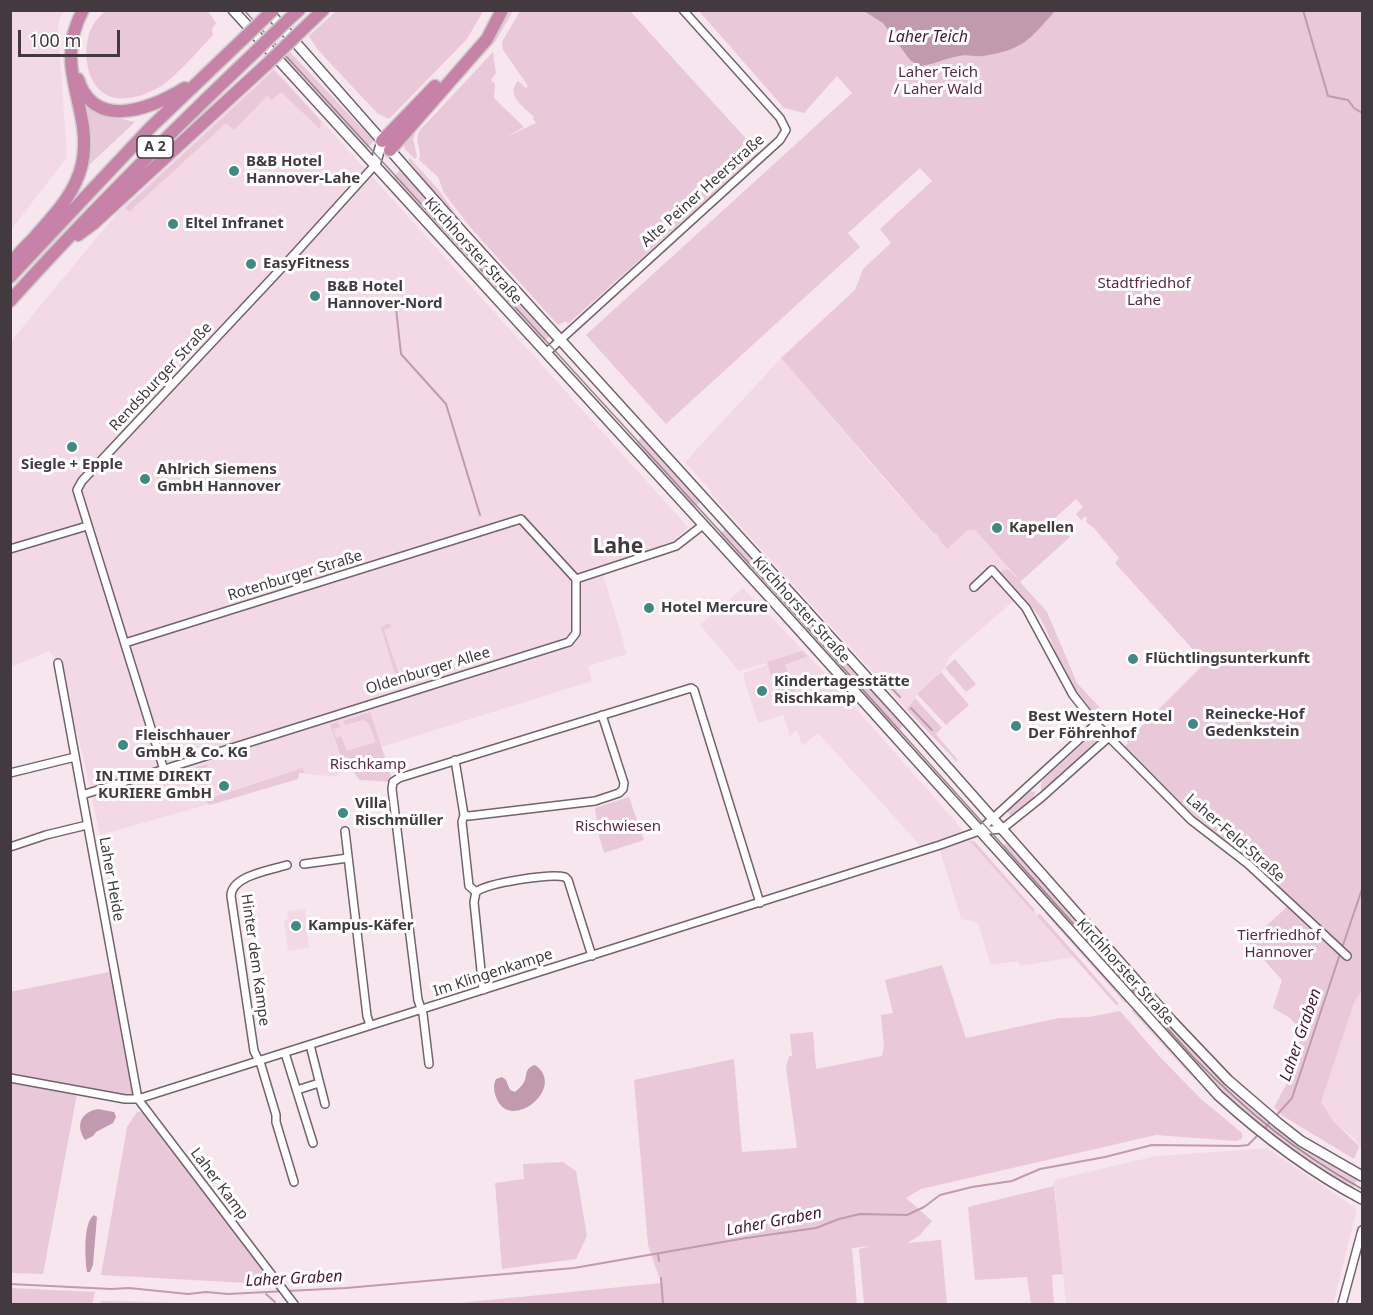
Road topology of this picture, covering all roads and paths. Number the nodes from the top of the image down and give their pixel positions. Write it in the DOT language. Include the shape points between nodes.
graph roads {
  1 [pos="83,10"];
  2 [pos="89,10"];
  3 [pos="233,10"];
  4 [pos="267,10"];
  5 [pos="299,10"];
  6 [pos="323,10"];
  7 [pos="496,10"];
  8 [pos="502,10"];
  9 [pos="683,10"];
  10 [pos="280,18"];
  11 [pos="259,47"];
  12 [pos="198,80"];
  13 [pos="386,146"];
  14 [pos="375,165"];
  15 [pos="59,247"];
  16 [pos="11,276"];
  17 [pos="10,301"];
  18 [pos="560,340"];
  19 [pos="546,353"];
  20 [pos="718,514"];
  21 [pos="704,525"];
  22 [pos="87,526"];
  23 [pos="10,549"];
  24 [pos="576,579"];
  25 [pos="974,587"];
  26 [pos="125,643"];
  27 [pos="58,663"];
  28 [pos="602,714"];
  29 [pos="1096,723"];
  30 [pos="1109,737"];
  31 [pos="75,757"];
  32 [pos="455,760"];
  33 [pos="164,770"];
  34 [pos="10,773"];
  35 [pos="82,795"];
  36 [pos="464,815"];
  37 [pos="993,818"];
  38 [pos="87,825"];
  39 [pos="1002,829"];
  40 [pos="345,831"];
  41 [pos="979,831"];
  42 [pos="10,847"];
  43 [pos="348,858"];
  44 [pos="304,864"];
  45 [pos="287,865"];
  46 [pos="476,892"];
  47 [pos="760,903"];
  48 [pos="592,956"];
  49 [pos="1347,956"];
  50 [pos="483,990"];
  51 [pos="421,1010"];
  52 [pos="370,1026"];
  53 [pos="310,1045"];
  54 [pos="285,1053"];
  55 [pos="259,1060"];
  56 [pos="429,1064"];
  57 [pos="10,1078"];
  58 [pos="319,1083"];
  59 [pos="297,1090"];
  60 [pos="138,1099"];
  61 [pos="326,1104"];
  62 [pos="313,1143"];
  63 [pos="1362,1176"];
  64 [pos="294,1182"];
  65 [pos="1362,1199"];
  66 [pos="1362,1230"];
  67 [pos="292,1302"];
  68 [pos="1342,1305"];
  1 -- 16 [label="highway" via="73,37 70,63 82,120 82,163 67,200 14,261"];
  2 -- 12 [label="highway" via="77,38 75,62 80,86 95,104 109,110 136,110 152,106"];
  3 -- 11 [label="main road, Kirchhorster Straße"];
  4 -- 10 [label="main road, Kirchhorster Straße"];
  5 -- 10 [label="highway, A 2"];
  6 -- 15 [label="highway, bridge" via="93,225"];
  7 -- 13 [label="highway" via="473,47"];
  8 -- 13 [label="highway" via="487,39"];
  9 -- 18 [label="street, Alte Peiner Heerstraße" via="780,118 786,130 780,140"];
  10 -- 11 [label="highway, A 2, bridge"];
  10 -- 12 [label="highway, A 2, bridge" via="243,39"];
  10 -- 13 [label="main road, Kirchhorster Straße"];
  11 -- 14 [label="main road, Kirchhorster Straße"];
  11 -- 15 [label="highway, A 2"];
  12 -- 16 [label="highway, A 2"];
  13 -- 14 [label="main road"];
  13 -- 18 [label="main road, Kirchhorster Straße"];
  14 -- 19 [label="main road, Kirchhorster Straße"];
  14 -- 22 [label="street, Rendsburger Straße" via="82,481 77,490"];
  15 -- 17 [label="highway, A 2"];
  18 -- 19 [label="street, Alte Peiner Heerstraße"];
  18 -- 20 [label="main road, Kirchhorster Straße"];
  19 -- 21 [label="main road, Kirchhorster Straße"];
  20 -- 21 [label="main road"];
  20 -- 37 [label="main road, Kirchhorster Straße"];
  21 -- 24 [label="street" via="676,546"];
  21 -- 41 [label="main road, Kirchhorster Straße"];
  22 -- 23 [label="street"];
  22 -- 26 [label="street, Rendsburger Straße"];
  24 -- 26 [label="street, Rotenburger Straße" via="521,519"];
  24 -- 33 [label="street, Oldenburger Allee" via="576,633 569,642"];
  25 -- 29 [label="street, Laher-Feld-Straße" via="992,570 1026,608 1073,695"];
  26 -- 33 [label="street"];
  27 -- 31 [label="street, Laher Heide"];
  28 -- 32 [label="street"];
  28 -- 36 [label="street" via="624,783 619,793 595,801"];
  28 -- 47 [label="street" via="687,688 694,690"];
  29 -- 30 [label="street, Laher-Feld-Straße"];
  29 -- 37 [label="street"];
  30 -- 39 [label="street"];
  30 -- 49 [label="street, Laher-Feld-Straße" via="1191,820 1248,864"];
  31 -- 34 [label="street"];
  31 -- 35 [label="street, Laher Heide"];
  32 -- 36 [label="street"];
  32 -- 51 [label="street" via="399,778 392,789"];
  33 -- 35 [label="street, Oldenburger Allee"];
  35 -- 38 [label="street, Laher Heide"];
  36 -- 46 [label="street" via="469,886"];
  37 -- 39 [label="main road, Kirchhorster Straße"];
  37 -- 41 [label="street"];
  38 -- 42 [label="street"];
  38 -- 60 [label="street, Laher Heide"];
  39 -- 41 [label="street"];
  39 -- 63 [label="main road, Kirchhorster Straße" via="1228,1080 1301,1141"];
  40 -- 43 [label="street"];
  41 -- 47 [label="street, Im Klingenkampe"];
  41 -- 65 [label="main road, Kirchhorster Straße" via="1218,1095 1265,1137"];
  43 -- 44 [label="street"];
  43 -- 52 [label="street"];
  45 -- 55 [label="street, Hinter dem Kampe" via="241,879 231,890 254,1051"];
  46 -- 48 [label="street" via="505,882 565,877"];
  46 -- 50 [label="street"];
  47 -- 48 [label="street, Im Klingenkampe"];
  48 -- 50 [label="street, Im Klingenkampe"];
  50 -- 51 [label="street, Im Klingenkampe"];
  51 -- 52 [label="street, Im Klingenkampe"];
  51 -- 56 [label="street"];
  52 -- 53 [label="street, Im Klingenkampe"];
  53 -- 54 [label="street, Im Klingenkampe"];
  53 -- 58 [label="street"];
  54 -- 55 [label="street, Im Klingenkampe"];
  54 -- 59 [label="street"];
  55 -- 60 [label="street, Im Klingenkampe"];
  55 -- 64 [label="street"];
  57 -- 60 [label="street, Im Klingenkampe"];
  58 -- 59 [label="street"];
  58 -- 61 [label="street"];
  59 -- 62 [label="street"];
  60 -- 67 [label="street, Laher Kamp"];
  66 -- 68 [label="street"];
}
